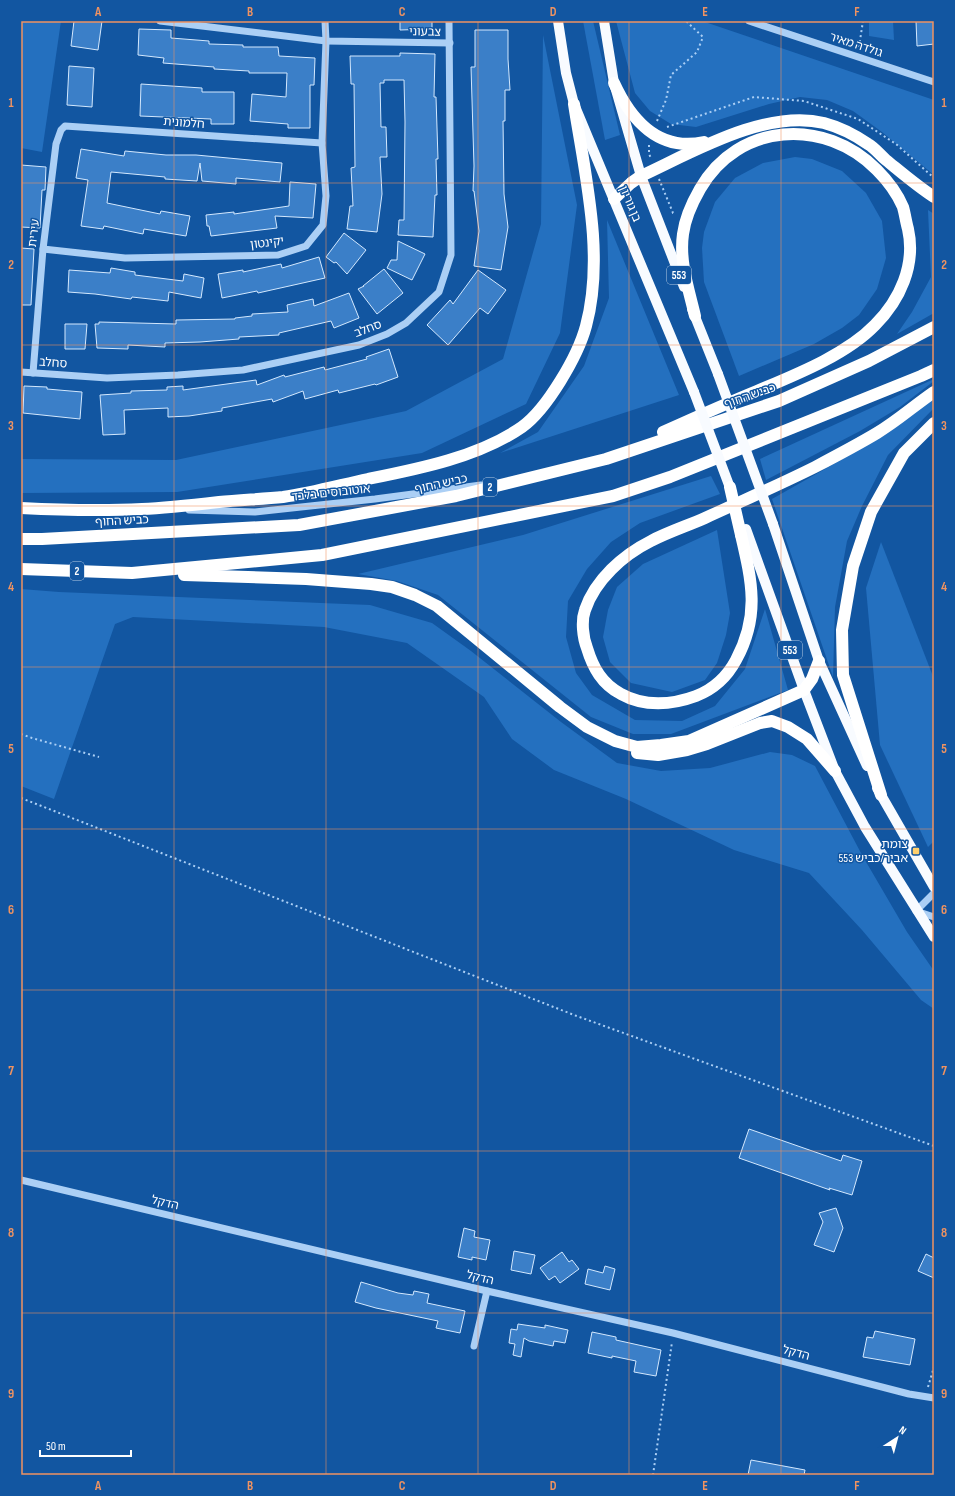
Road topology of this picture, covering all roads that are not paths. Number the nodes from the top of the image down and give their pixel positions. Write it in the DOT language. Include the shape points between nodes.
graph roads {
  1 [pos="160,21"];
  2 [pos="325,21"];
  3 [pos="449,21"];
  4 [pos="558,21"];
  5 [pos="604,21"];
  6 [pos="749,21"];
  7 [pos="326,42"];
  8 [pos="450,43"];
  9 [pos="934,82"];
  10 [pos="614,83"];
  11 [pos="574,104"];
  12 [pos="722,138"];
  13 [pos="56,144"];
  14 [pos="322,144"];
  15 [pos="641,176"];
  16 [pos="934,197"];
  17 [pos="614,199"];
  18 [pos="43,249"];
  19 [pos="695,316"];
  20 [pos="934,326"];
  21 [pos="934,370"];
  22 [pos="21,372"];
  23 [pos="33,373"];
  24 [pos="934,392"];
  25 [pos="934,423"];
  26 [pos="606,459"];
  27 [pos="523,479"];
  28 [pos="730,488"];
  29 [pos="21,508"];
  30 [pos="140,509"];
  31 [pos="743,532"];
  32 [pos="21,539"];
  33 [pos="21,569"];
  34 [pos="132,574"];
  35 [pos="819,661"];
  36 [pos="804,690"];
  37 [pos="560,707"];
  38 [pos="835,771"];
  39 [pos="881,795"];
  40 [pos="934,887"];
  41 [pos="934,893"];
  42 [pos="916,911"];
  43 [pos="934,917"];
  44 [pos="934,938"];
  45 [pos="21,1180"];
  46 [pos="487,1291"];
  47 [pos="474,1346"];
  48 [pos="934,1398"];
  1 -- 7 [label="street, צבעוני"];
  2 -- 7 [label="street, יקינטון"];
  3 -- 8 [label="street, סחלב"];
  4 -- 11 [label="main road, בן גוריון"];
  5 -- 10 [label="main road, בן גוריון"];
  6 -- 9 [label="street, גולדה מאיר"];
  7 -- 8 [label="street, צבעוני"];
  7 -- 14 [label="street, יקינטון"];
  8 -- 23 [label="street, סחלב" via="451,255 439,292 406,323 359,345 243,370 107,378"];
  10 -- 12 [label="highway" via="621,98 641,124 669,142 681,145"];
  10 -- 15 [label="main road, בן גוריון"];
  11 -- 17 [label="main road, בן גוריון"];
  11 -- 30 [label="highway" via="593,231 594,265 590,306 577,352 538,412 524,426 499,441 457,457 405,472 285,496"];
  12 -- 15 [label="highway"];
  12 -- 16 [label="highway" via="766,123 803,120 824,123 842,129 869,144 921,189"];
  13 -- 14 [label="street, חלמונית" via="65,126"];
  13 -- 18 [label="street, עירית"];
  14 -- 18 [label="street, יקינטון" via="326,196 323,225 306,246 278,255 125,258"];
  15 -- 17 [label="highway"];
  15 -- 19 [label="main road, 553"];
  17 -- 28 [label="main road, בן גוריון / 553, bridge" via="694,392"];
  18 -- 23 [label="street, עירית"];
  19 -- 26 [label="highway" via="682,251 686,221 702,184 722,161 736,150 753,141 769,137 802,134 821,136 861,156 888,182 903,208 910,238 907,273 894,302 874,327 836,354 799,373"];
  19 -- 35 [label="main road, 553, bridge" via="772,524"];
  20 -- 26 [label="highway, כביש החוף / 2" via="869,361 779,401"];
  21 -- 34 [label="highway, 2" via="670,477 613,496 322,555"];
  22 -- 23 [label="street, סחלב"];
  24 -- 31 [label="highway" via="878,432 823,462 689,526 651,541 618,563 604,577 584,612 584,640 601,679 618,693 634,701 658,704 686,700 704,693 720,682 741,652 752,615 751,583"];
  25 -- 39 [label="highway" via="904,452 871,512 853,566 842,630 842,675"];
  26 -- 27 [label="highway, כביש החוף / 2"];
  27 -- 30 [label="street, אוטובוסים בלבד" via="375,500 255,512"];
  27 -- 32 [label="highway, כביש החוף / 2" via="456,496 299,525"];
  28 -- 31 [label="highway, bridge"];
  29 -- 30 [label="highway"];
  31 -- 36 [label="main road, 553"];
  33 -- 34 [label="highway, 2"];
  34 -- 37 [label="highway" via="306,579 392,587 436,606"];
  35 -- 36 [label="highway" via="812,680"];
  35 -- 39 [label="main road, 553"];
  36 -- 37 [label="highway" via="689,741 661,746 637,747 615,741 587,727"];
  36 -- 38 [label="main road, 553"];
  37 -- 38 [label="highway" via="601,740 628,752 658,755 707,744 760,723 772,721 807,739"];
  38 -- 42 [label="main road, 553" via="864,827"];
  39 -- 40 [label="main road, 553"];
  41 -- 42 [label="street"];
  42 -- 43 [label="street"];
  42 -- 44 [label="main road, 553"];
  45 -- 46 [label="street, הדקל"];
  46 -- 47 [label="street"];
  46 -- 48 [label="street, הדקל" via="673,1333"];
}
